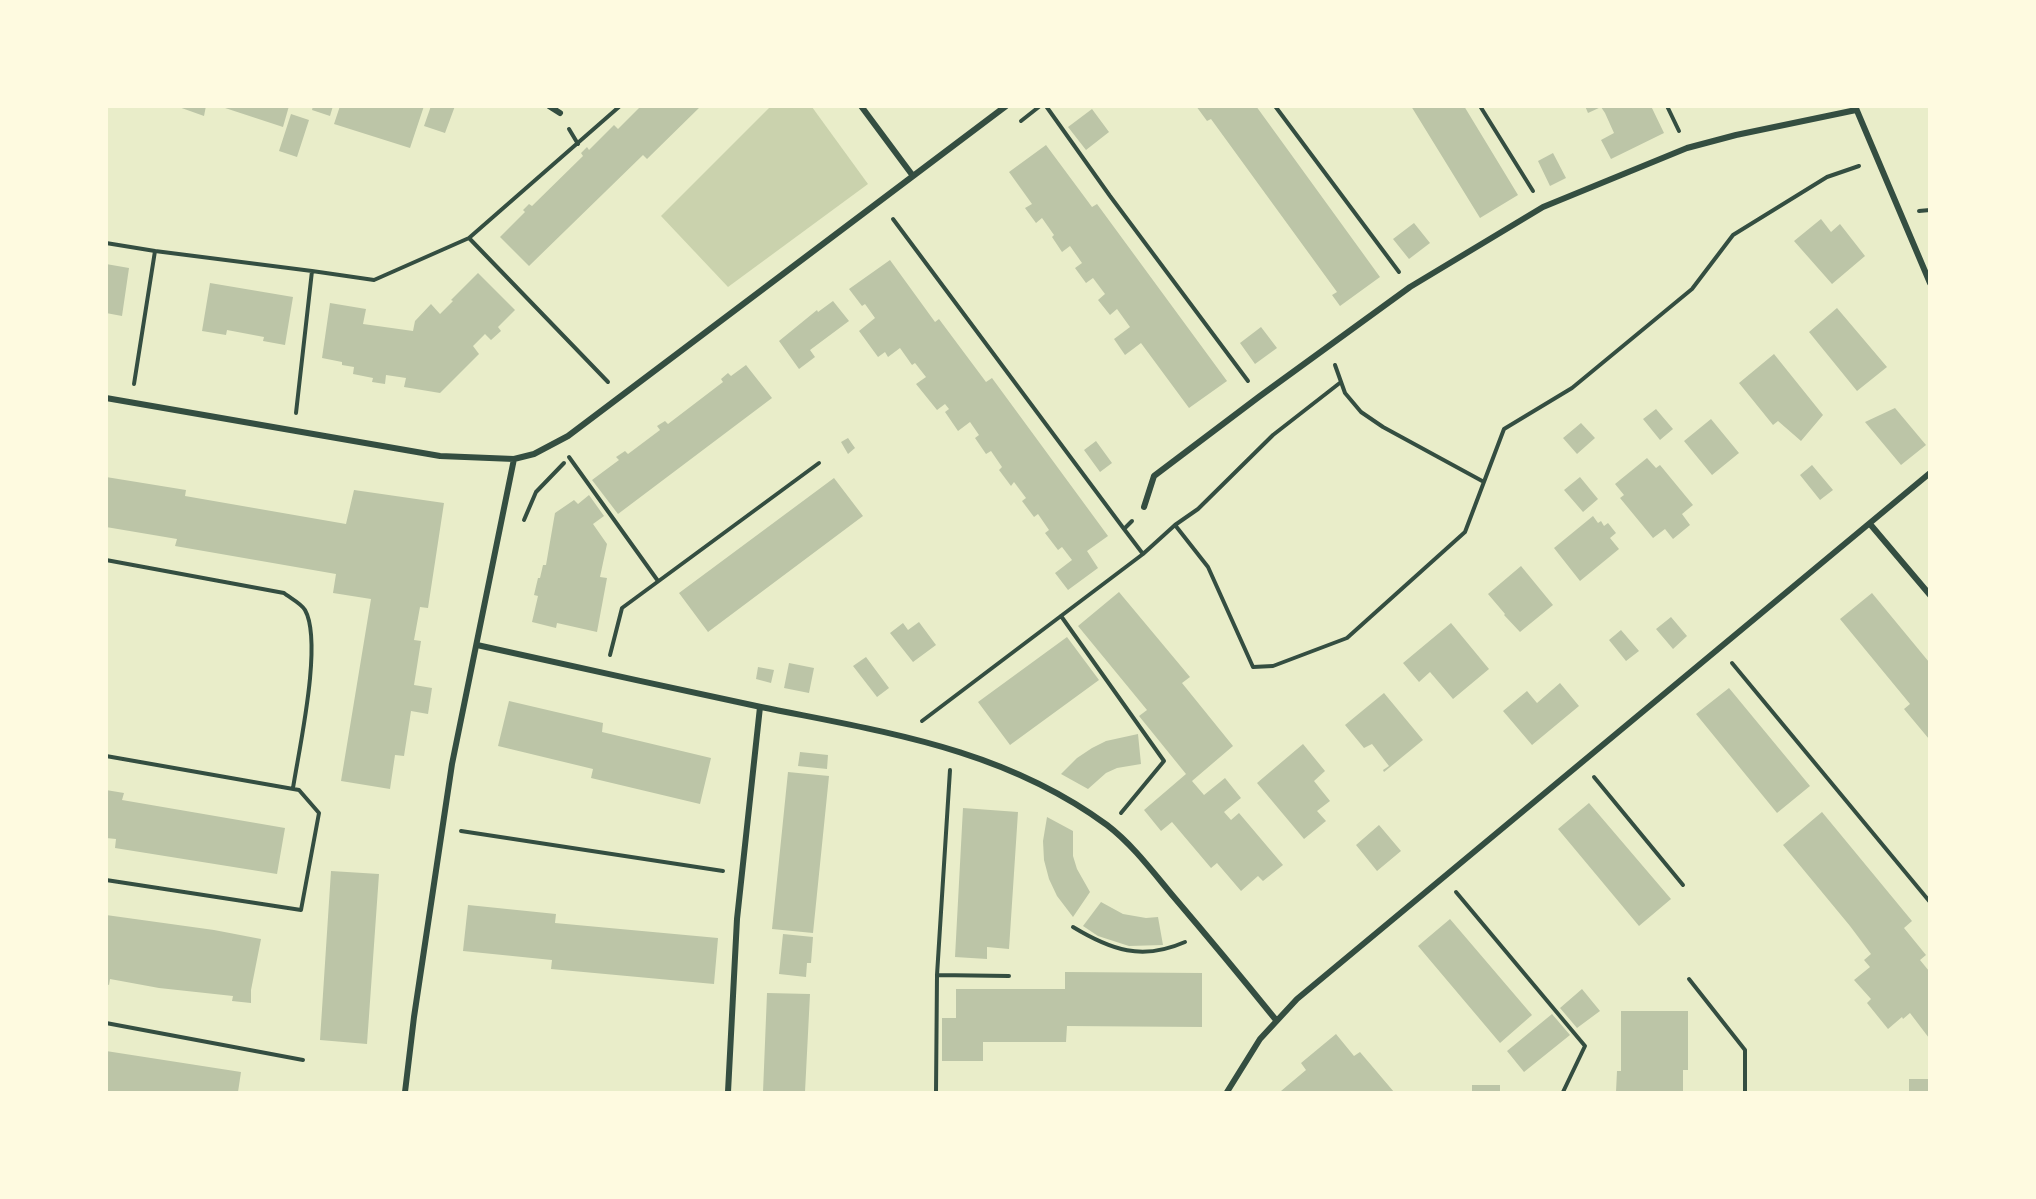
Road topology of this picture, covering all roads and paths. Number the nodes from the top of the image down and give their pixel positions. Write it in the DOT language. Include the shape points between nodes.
graph roads {
  1 [pos="549,106"];
  2 [pos="620,106"];
  3 [pos="861,106"];
  4 [pos="1006,106"];
  5 [pos="1040,106"];
  6 [pos="1046,106"];
  7 [pos="1275,106"];
  8 [pos="1480,106"];
  9 [pos="1667,106"];
  10 [pos="1855,109"];
  11 [pos="560,113"];
  12 [pos="1012,128"];
  13 [pos="1687,148"];
  14 [pos="1877,159"];
  15 [pos="913,176"];
  16 [pos="1543,207"];
  17 [pos="902,212"];
  18 [pos="893,219"];
  19 [pos="884,226"];
  20 [pos="469,238"];
  21 [pos="106,243"];
  22 [pos="155,251"];
  23 [pos="312,271"];
  24 [pos="1929,283"];
  25 [pos="1410,287"];
  26 [pos="1326,348"];
  27 [pos="1341,382"];
  28 [pos="622,396"];
  29 [pos="1260,396"];
  30 [pos="106,398"];
  31 [pos="132,403"];
  32 [pos="294,429"];
  33 [pos="578,451"];
  34 [pos="569,457"];
  35 [pos="514,459"];
  36 [pos="819,463"];
  37 [pos="1929,473"];
  38 [pos="1484,482"];
  39 [pos="1144,507"];
  40 [pos="1870,524"];
  41 [pos="522,525"];
  42 [pos="1175,525"];
  43 [pos="1124,529"];
  44 [pos="1143,554"];
  45 [pos="106,560"];
  46 [pos="658,580"];
  47 [pos="1929,595"];
  48 [pos="1061,616"];
  49 [pos="477,645"];
  50 [pos="1720,648"];
  51 [pos="606,673"];
  52 [pos="760,706"];
  53 [pos="903,735"];
  54 [pos="951,748"];
  55 [pos="106,756"];
  56 [pos="1582,763"];
  57 [pos="293,788"];
  58 [pos="1109,827"];
  59 [pos="442,828"];
  60 [pos="742,874"];
  61 [pos="1444,877"];
  62 [pos="106,880"];
  63 [pos="1683,885"];
  64 [pos="1929,902"];
  65 [pos="1073,927"];
  66 [pos="1204,933"];
  67 [pos="938,975"];
  68 [pos="1009,976"];
  69 [pos="1689,979"];
  70 [pos="1276,1020"];
  71 [pos="106,1023"];
  72 [pos="303,1060"];
  73 [pos="405,1092"];
  74 [pos="728,1092"];
  75 [pos="936,1092"];
  76 [pos="1227,1092"];
  77 [pos="1563,1092"];
  78 [pos="1745,1092"];
  1 -- 11 [label="street"];
  2 -- 20 [label="path"];
  3 -- 15 [label="street"];
  4 -- 15 [label="street"];
  5 -- 12 [label="path"];
  6 -- 29 [label="path"];
  7 -- 25 [label="path"];
  8 -- 16 [label="path"];
  9 -- 13 [label="path"];
  10 -- 13 [label="street"];
  10 -- 14 [label="street"];
  13 -- 16 [label="street"];
  14 -- 24 [label="street"];
  14 -- 38 [label="path" via="1827,177 1733,235 1692,289 1572,388 1504,429"];
  15 -- 28 [label="street"];
  16 -- 25 [label="street"];
  17 -- 18 [label="path"];
  18 -- 19 [label="path"];
  18 -- 43 [label="path"];
  20 -- 23 [label="path" via="374,280"];
  20 -- 28 [label="path"];
  21 -- 22 [label="path"];
  22 -- 23 [label="path"];
  22 -- 31 [label="path"];
  23 -- 32 [label="path"];
  25 -- 26 [label="street"];
  26 -- 27 [label="path"];
  26 -- 29 [label="street"];
  27 -- 38 [label="path" via="1361,412"];
  27 -- 42 [label="path" via="1273,435 1198,509"];
  28 -- 35 [label="street" via="568,436 534,454"];
  29 -- 39 [label="street" via="1154,476"];
  30 -- 31 [label="street"];
  31 -- 32 [label="street"];
  32 -- 35 [label="street" via="440,456"];
  33 -- 34 [label="path"];
  34 -- 41 [label="path" via="536,492"];
  34 -- 46 [label="path"];
  35 -- 49 [label="street"];
  36 -- 46 [label="path"];
  37 -- 40 [label="street"];
  38 -- 42 [label="path" via="1465,532 1347,638 1273,666 1253,667 1208,567"];
  39 -- 43 [label="path"];
  40 -- 47 [label="street"];
  40 -- 50 [label="street"];
  42 -- 44 [label="path"];
  43 -- 44 [label="path"];
  44 -- 48 [label="path"];
  45 -- 57 [label="path" via="284,593 305,609 311,627 313,660"];
  46 -- 51 [label="path" via="622,608"];
  48 -- 53 [label="path"];
  48 -- 58 [label="path" via="1164,761"];
  49 -- 51 [label="street"];
  49 -- 59 [label="street" via="463,702"];
  50 -- 56 [label="street"];
  50 -- 64 [label="path"];
  51 -- 52 [label="street"];
  52 -- 53 [label="street"];
  52 -- 60 [label="street"];
  53 -- 54 [label="street"];
  54 -- 58 [label="street" via="1036,783"];
  54 -- 67 [label="path"];
  55 -- 57 [label="path"];
  56 -- 61 [label="street"];
  56 -- 63 [label="path"];
  57 -- 62 [label="path" via="319,813 301,909"];
  58 -- 66 [label="street"];
  59 -- 60 [label="path"];
  59 -- 73 [label="street"];
  60 -- 74 [label="street"];
  61 -- 70 [label="street"];
  61 -- 77 [label="path" via="1585,1046"];
  65 -- 66 [label="path" via="1100,943 1136,953 1174,947"];
  66 -- 70 [label="street"];
  67 -- 68 [label="path"];
  67 -- 75 [label="path"];
  69 -- 78 [label="path" via="1745,1050"];
  70 -- 76 [label="street"];
  71 -- 72 [label="path"];
}
